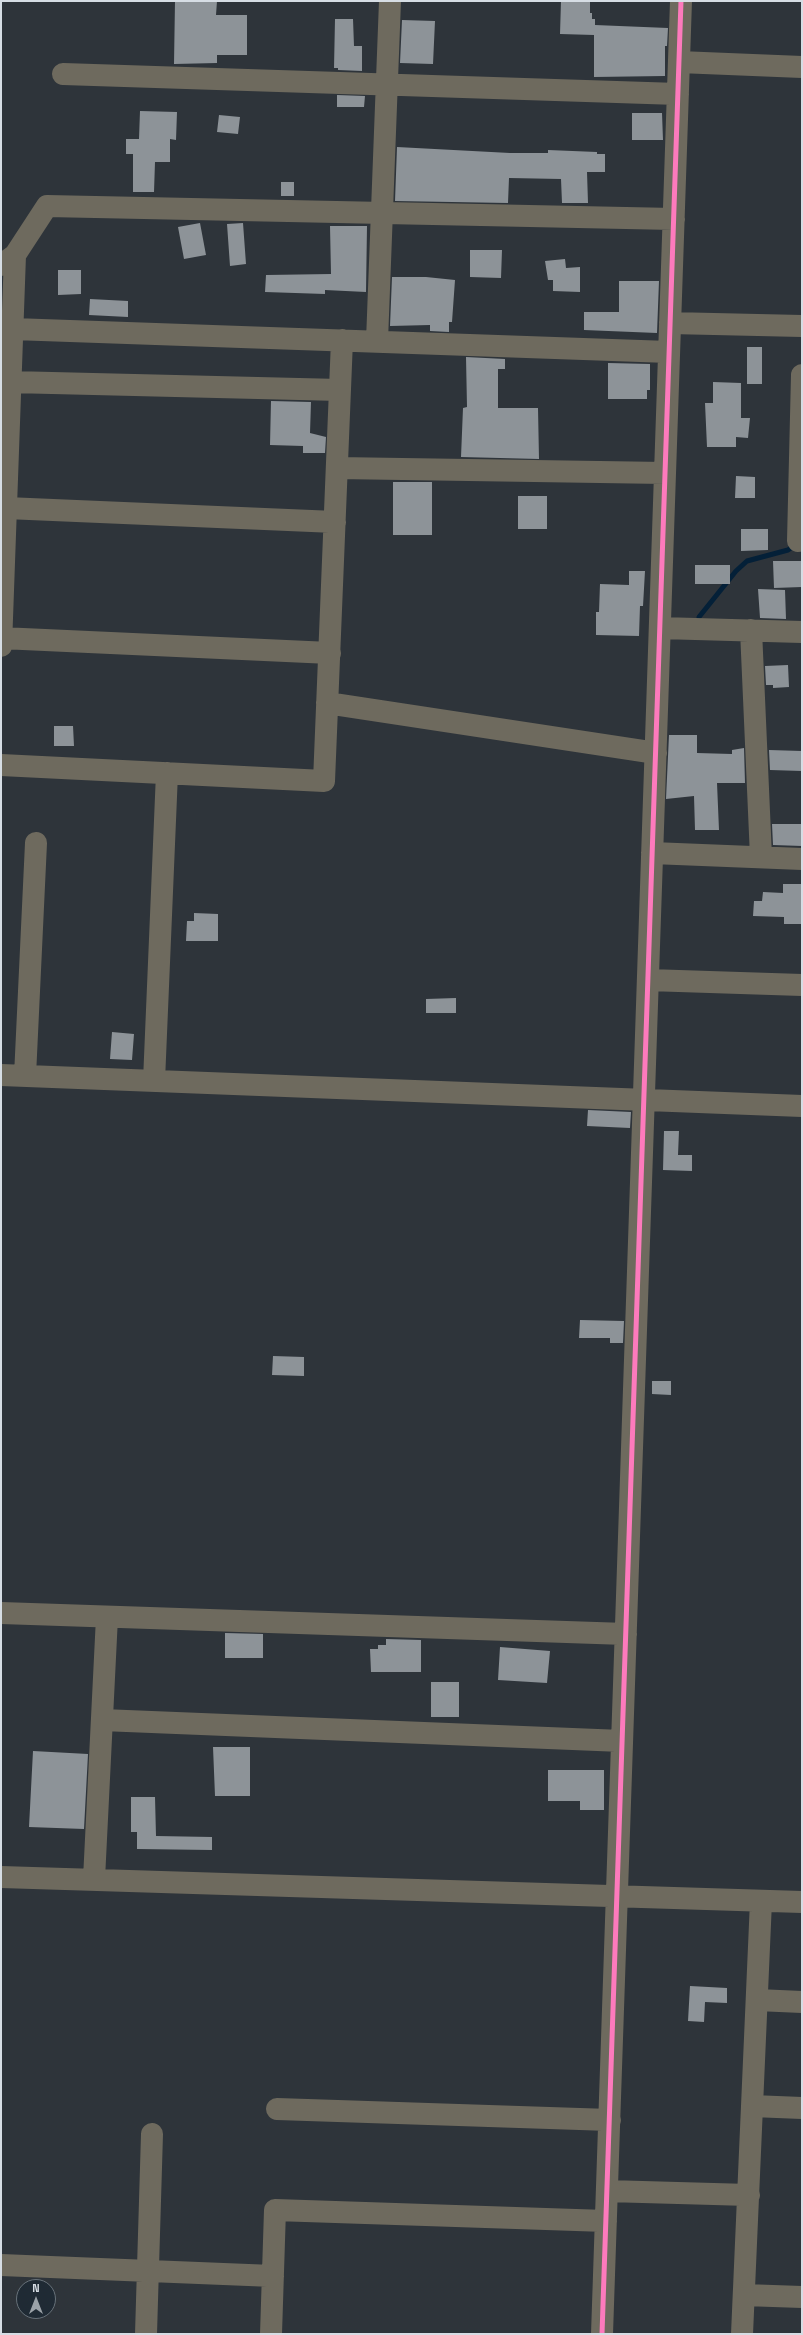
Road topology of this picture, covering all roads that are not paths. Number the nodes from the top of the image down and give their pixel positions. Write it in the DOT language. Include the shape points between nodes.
graph roads {
  1 [pos="390,1"];
  2 [pos="681,1"];
  3 [pos="679,62"];
  4 [pos="802,67"];
  5 [pos="63,74"];
  6 [pos="387,84"];
  7 [pos="678,94"];
  8 [pos="382,213"];
  9 [pos="674,219"];
  10 [pos="8,260"];
  11 [pos="670,323"];
  12 [pos="802,326"];
  13 [pos="13,329"];
  14 [pos="342,340"];
  15 [pos="377,341"];
  16 [pos="669,352"];
  17 [pos="802,375"];
  18 [pos="11,382"];
  19 [pos="340,390"];
  20 [pos="337,468"];
  21 [pos="665,473"];
  22 [pos="6,508"];
  23 [pos="335,522"];
  24 [pos="798,541"];
  25 [pos="660,628"];
  26 [pos="751,630"];
  27 [pos="802,632"];
  28 [pos="1,638"];
  29 [pos="1,646"];
  30 [pos="330,653"];
  31 [pos="327,703"];
  32 [pos="656,753"];
  33 [pos="1,764"];
  34 [pos="167,773"];
  35 [pos="36,843"];
  36 [pos="652,853"];
  37 [pos="761,858"];
  38 [pos="802,859"];
  39 [pos="648,980"];
  40 [pos="802,985"];
  41 [pos="1,1076"];
  42 [pos="25,1076"];
  43 [pos="154,1081"];
  44 [pos="644,1100"];
  45 [pos="802,1106"];
  46 [pos="1,1613"];
  47 [pos="107,1617"];
  48 [pos="626,1634"];
  49 [pos="102,1720"];
  50 [pos="622,1742"];
  51 [pos="1,1876"];
  52 [pos="94,1879"];
  53 [pos="617,1896"];
  54 [pos="761,1901"];
  55 [pos="802,1902"];
  56 [pos="757,2000"];
  57 [pos="802,2002"];
  58 [pos="752,2106"];
  59 [pos="277,2108"];
  60 [pos="802,2108"];
  61 [pos="610,2120"];
  62 [pos="152,2134"];
  63 [pos="607,2191"];
  64 [pos="749,2195"];
  65 [pos="606,2221"];
  66 [pos="1,2266"];
  67 [pos="148,2271"];
  68 [pos="273,2276"];
  69 [pos="744,2295"];
  70 [pos="802,2297"];
  71 [pos="146,2334"];
  72 [pos="271,2334"];
  73 [pos="602,2334"];
  74 [pos="742,2334"];
  1 -- 6 [label="street"];
  2 -- 3 [label="street"];
  3 -- 4 [label="street"];
  3 -- 7 [label="street"];
  5 -- 6 [label="street"];
  6 -- 7 [label="street"];
  6 -- 8 [label="street"];
  7 -- 9 [label="street"];
  8 -- 9 [label="street"];
  8 -- 10 [label="street" via="47,206"];
  8 -- 15 [label="street"];
  9 -- 11 [label="street"];
  10 -- 13 [label="street"];
  11 -- 12 [label="street"];
  11 -- 16 [label="street"];
  13 -- 14 [label="street"];
  13 -- 18 [label="street"];
  14 -- 15 [label="street"];
  14 -- 19 [label="street"];
  15 -- 16 [label="street"];
  16 -- 21 [label="street"];
  17 -- 24 [label="street"];
  18 -- 19 [label="street"];
  18 -- 22 [label="street"];
  19 -- 20 [label="street"];
  20 -- 21 [label="street"];
  20 -- 23 [label="street"];
  21 -- 25 [label="street"];
  22 -- 23 [label="street"];
  22 -- 28 [label="street"];
  23 -- 30 [label="street"];
  25 -- 26 [label="street"];
  25 -- 32 [label="street"];
  26 -- 27 [label="street"];
  26 -- 37 [label="street"];
  28 -- 29 [label="street"];
  28 -- 30 [label="street"];
  30 -- 31 [label="street"];
  31 -- 32 [label="street"];
  31 -- 34 [label="street" via="324,780"];
  32 -- 36 [label="street"];
  33 -- 34 [label="street"];
  34 -- 43 [label="street"];
  35 -- 42 [label="street"];
  36 -- 37 [label="street"];
  36 -- 39 [label="street"];
  37 -- 38 [label="street"];
  39 -- 40 [label="street"];
  39 -- 44 [label="street"];
  41 -- 42 [label="street"];
  42 -- 43 [label="street"];
  43 -- 44 [label="street"];
  44 -- 45 [label="street"];
  44 -- 48 [label="street"];
  46 -- 47 [label="street"];
  47 -- 48 [label="street"];
  47 -- 49 [label="street"];
  48 -- 50 [label="street"];
  49 -- 50 [label="street"];
  49 -- 52 [label="street"];
  50 -- 53 [label="street"];
  51 -- 52 [label="street"];
  52 -- 53 [label="street"];
  53 -- 54 [label="street"];
  53 -- 61 [label="street"];
  54 -- 55 [label="street"];
  54 -- 56 [label="street"];
  56 -- 57 [label="street"];
  56 -- 58 [label="street"];
  58 -- 60 [label="street"];
  58 -- 64 [label="street"];
  59 -- 61 [label="street"];
  61 -- 63 [label="street"];
  62 -- 67 [label="street"];
  63 -- 64 [label="street"];
  63 -- 65 [label="street"];
  64 -- 69 [label="street"];
  65 -- 68 [label="street" via="275,2210"];
  65 -- 73 [label="street"];
  66 -- 67 [label="street"];
  67 -- 68 [label="street"];
  67 -- 71 [label="street"];
  68 -- 72 [label="street"];
  69 -- 70 [label="street"];
  69 -- 74 [label="street"];
}
